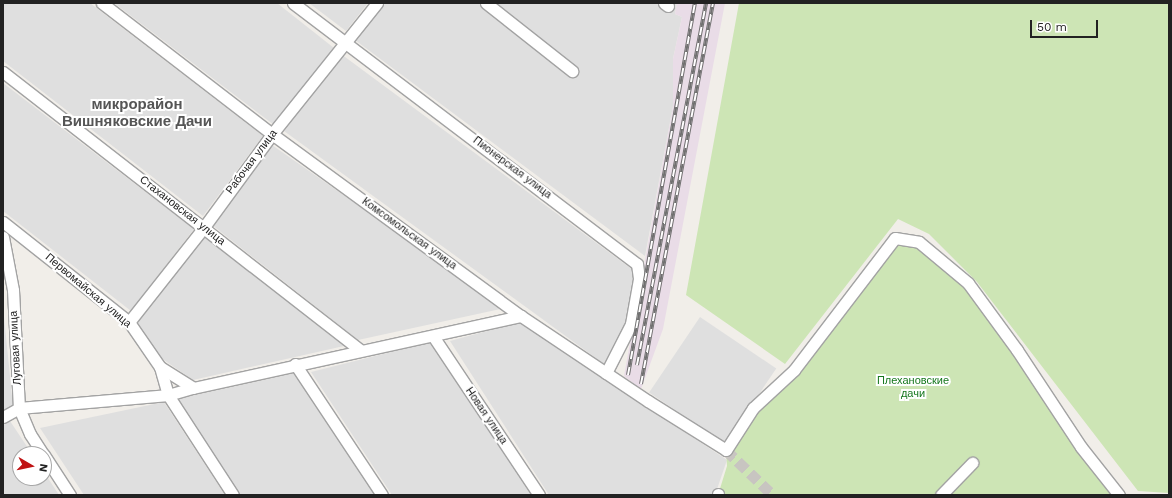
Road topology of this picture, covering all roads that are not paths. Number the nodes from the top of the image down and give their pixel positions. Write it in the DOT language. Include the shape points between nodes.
graph roads {
  1 [pos="102,3"];
  2 [pos="293,3"];
  3 [pos="377,3"];
  4 [pos="486,3"];
  5 [pos="346,43"];
  6 [pos="572,70"];
  7 [pos="3,72"];
  8 [pos="272,134"];
  9 [pos="3,222"];
  10 [pos="204,227"];
  11 [pos="3,237"];
  12 [pos="521,316"];
  13 [pos="129,322"];
  14 [pos="433,336"];
  15 [pos="360,350"];
  16 [pos="295,364"];
  17 [pos="160,367"];
  18 [pos="606,373"];
  19 [pos="193,388"];
  20 [pos="168,395"];
  21 [pos="19,408"];
  22 [pos="3,417"];
  23 [pos="38,446"];
  24 [pos="972,463"];
  25 [pos="52,467"];
  26 [pos="70,495"];
  27 [pos="233,495"];
  28 [pos="382,495"];
  29 [pos="539,495"];
  30 [pos="942,495"];
  31 [pos="1119,495"];
  1 -- 8 [label="street, Комсомольская улица"];
  2 -- 5 [label="street, Пионерская улица"];
  3 -- 5 [label="street, Рабочая улица"];
  4 -- 6 [label="street"];
  5 -- 8 [label="street, Рабочая улица"];
  5 -- 18 [label="street, Пионерская улица" via="637,264 639,279 630,324"];
  7 -- 10 [label="street, Стахановская улица"];
  8 -- 10 [label="street, Рабочая улица"];
  8 -- 12 [label="street, Комсомольская улица"];
  9 -- 13 [label="street, Первомайская улица"];
  10 -- 13 [label="street, Рабочая улица"];
  10 -- 15 [label="street, Стахановская улица"];
  11 -- 21 [label="street, Луговая улица" via="13,290"];
  12 -- 14 [label="street"];
  12 -- 18 [label="street, Комсомольская улица"];
  13 -- 17 [label="street, Первомайская улица"];
  14 -- 15 [label="street"];
  14 -- 29 [label="street, Новая улица"];
  15 -- 16 [label="street"];
  16 -- 19 [label="street"];
  16 -- 28 [label="street"];
  17 -- 19 [label="street"];
  17 -- 20 [label="street, Первомайская улица"];
  18 -- 31 [label="street, Комсомольская улица" via="726,450 753,408 794,370 895,238 919,242 968,283 1017,350 1081,447"];
  19 -- 20 [label="street"];
  20 -- 21 [label="street"];
  20 -- 27 [label="street, Первомайская улица"];
  21 -- 22 [label="street"];
  21 -- 23 [label="street, Луговая улица"];
  24 -- 30 [label="street"];
  25 -- 26 [label="street, Луговая улица"];
}
